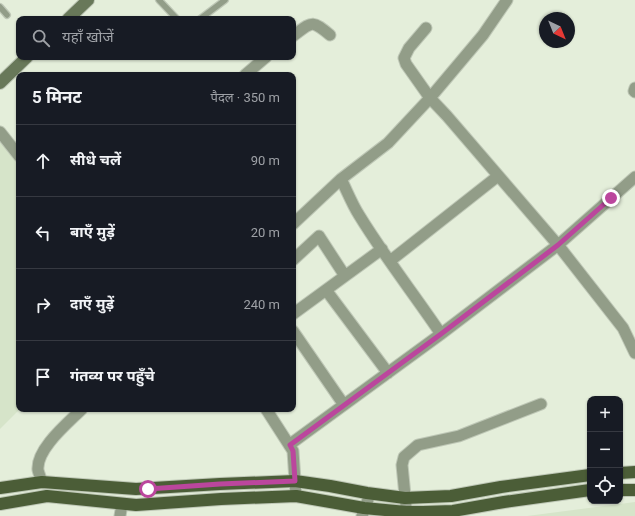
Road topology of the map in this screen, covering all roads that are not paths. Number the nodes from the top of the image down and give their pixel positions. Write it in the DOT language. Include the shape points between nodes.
graph roads {
  1 [pos="88,0"];
  2 [pos="159,0"];
  3 [pos="225,0"];
  4 [pos="507,0"];
  5 [pos="0,7"];
  6 [pos="7,15"];
  7 [pos="71,16"];
  8 [pos="174,16"];
  9 [pos="204,16"];
  10 [pos="426,28"];
  11 [pos="296,34"];
  12 [pos="330,35"];
  13 [pos="25,60"];
  14 [pos="262,60"];
  15 [pos="248,72"];
  16 [pos="0,83"];
  17 [pos="635,88"];
  18 [pos="635,92"];
  19 [pos="430,98"];
  20 [pos="0,132"];
  21 [pos="16,152"];
  22 [pos="498,176"];
  23 [pos="635,176"];
  24 [pos="341,179"];
  25 [pos="296,221"];
  26 [pos="558,245"];
  27 [pos="382,249"];
  28 [pos="296,257"];
  29 [pos="390,261"];
  30 [pos="344,276"];
  31 [pos="326,290"];
  32 [pos="296,312"];
  33 [pos="441,334"];
  34 [pos="296,335"];
  35 [pos="635,353"];
  36 [pos="388,373"];
  37 [pos="541,404"];
  38 [pos="344,405"];
  39 [pos="79,412"];
  40 [pos="268,412"];
  41 [pos="290,445"];
  42 [pos="635,472"];
  43 [pos="623,473"];
  44 [pos="587,475"];
  45 [pos="295,481"];
  46 [pos="42,482"];
  47 [pos="0,488"];
  48 [pos="587,490"];
  49 [pos="623,490"];
  50 [pos="635,490"];
  51 [pos="370,494"];
  52 [pos="296,496"];
  53 [pos="405,498"];
  54 [pos="0,504"];
  55 [pos="122,504"];
  56 [pos="363,512"];
  57 [pos="406,514"];
  58 [pos="120,516"];
  1 -- 7 [label="street"];
  2 -- 8 [label="lane"];
  3 -- 9 [label="lane"];
  4 -- 19 [label="street" via="483,35"];
  5 -- 6 [label="lane"];
  10 -- 19 [label="street" via="404,58"];
  11 -- 12 [label="street" via="310,25 318,24"];
  13 -- 16 [label="street"];
  14 -- 15 [label="street"];
  17 -- 18 [label="street"];
  19 -- 22 [label="street"];
  19 -- 24 [label="street" via="388,143"];
  20 -- 21 [label="street"];
  22 -- 26 [label="street"];
  22 -- 29 [label="street"];
  23 -- 26 [label="street"];
  24 -- 25 [label="street"];
  24 -- 27 [label="street" via="358,214"];
  26 -- 33 [label="street"];
  26 -- 35 [label="street" via="623,328"];
  27 -- 29 [label="street"];
  27 -- 30 [label="street"];
  28 -- 30 [label="street" via="319,236"];
  29 -- 33 [label="street"];
  30 -- 31 [label="street"];
  31 -- 32 [label="street"];
  31 -- 36 [label="street"];
  33 -- 36 [label="street"];
  34 -- 38 [label="street"];
  36 -- 38 [label="street"];
  37 -- 53 [label="street" via="459,436 418,445 404,457 402,465"];
  38 -- 41 [label="street"];
  39 -- 46 [label="street" via="46,446 38,470"];
  40 -- 41 [label="street"];
  41 -- 45 [label="street" via="293,451"];
  42 -- 43 [label="main road"];
  44 -- 53 [label="main road" via="452,496"];
  45 -- 46 [label="main road" via="136,490"];
  45 -- 51 [label="main road"];
  45 -- 52 [label="street"];
  46 -- 47 [label="main road"];
  48 -- 57 [label="main road" via="453,511"];
  49 -- 50 [label="main road"];
  51 -- 53 [label="main road"];
  51 -- 56 [label="street"];
  52 -- 55 [label="main road"];
  52 -- 56 [label="main road"];
  53 -- 57 [label="street"];
  54 -- 55 [label="main road" via="47,496"];
  55 -- 58 [label="street"];
  56 -- 57 [label="main road"];
}
